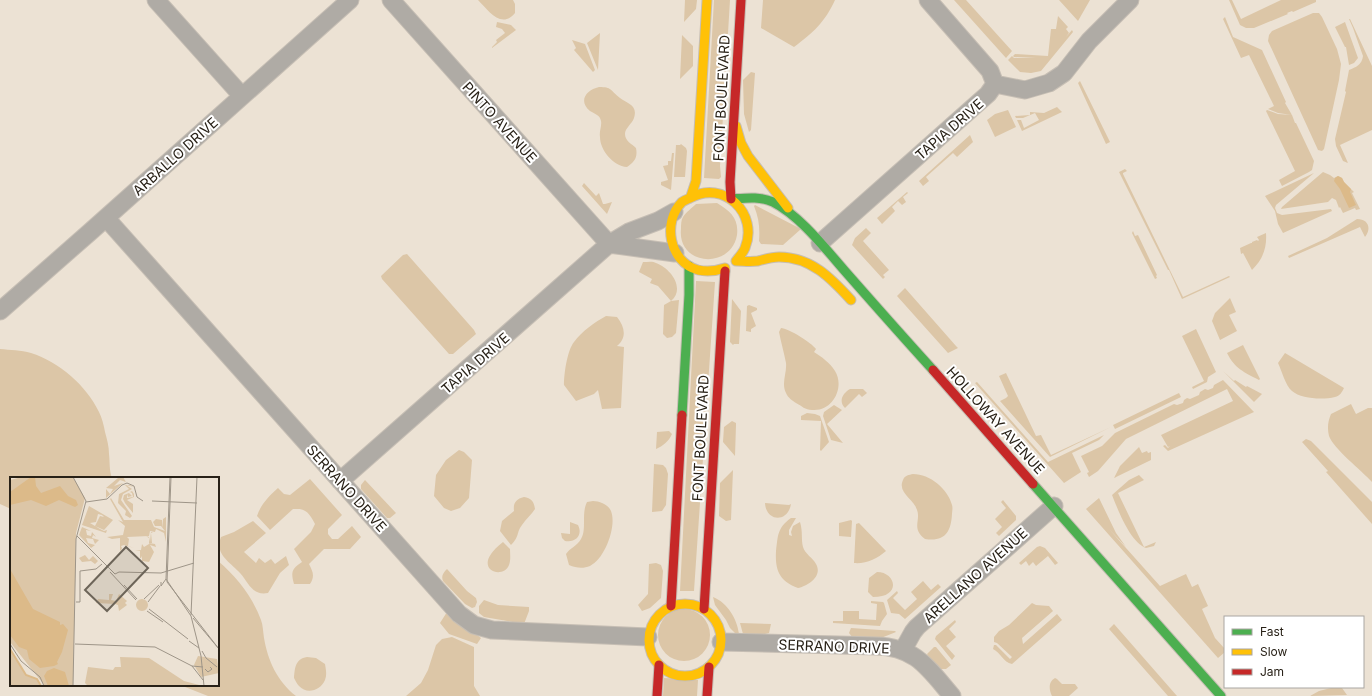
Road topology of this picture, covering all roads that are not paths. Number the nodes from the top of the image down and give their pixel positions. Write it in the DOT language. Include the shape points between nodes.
graph roads {
  1 [pos="156,0"];
  2 [pos="350,0"];
  3 [pos="391,0"];
  4 [pos="707,0"];
  5 [pos="741,0"];
  6 [pos="928,0"];
  7 [pos="1130,0"];
  8 [pos="994,84"];
  9 [pos="242,96"];
  10 [pos="734,119"];
  11 [pos="691,196"];
  12 [pos="730,199"];
  13 [pos="674,212"];
  14 [pos="106,218"];
  15 [pos="797,220"];
  16 [pos="820,243"];
  17 [pos="609,244"];
  18 [pos="675,253"];
  19 [pos="730,264"];
  20 [pos="689,266"];
  21 [pos="856,306"];
  22 [pos="0,311"];
  23 [pos="340,481"];
  24 [pos="1047,514"];
  25 [pos="670,606"];
  26 [pos="704,609"];
  27 [pos="648,637"];
  28 [pos="721,642"];
  29 [pos="903,650"];
  30 [pos="659,665"];
  31 [pos="709,667"];
  32 [pos="657,696"];
  33 [pos="708,696"];
  34 [pos="952,696"];
  35 [pos="1221,696"];
  1 -- 9 [label="street"];
  2 -- 9 [label="street, ARBALLO DRIVE"];
  3 -- 17 [label="street, PINTO AVENUE"];
  4 -- 11 [label="street, FONT BOULEVARD" via="696,181"];
  5 -- 10 [label="street, FONT BOULEVARD"];
  6 -- 8 [label="street" via="990,71"];
  7 -- 8 [label="street" via="1089,41 1064,72 1049,83 1026,90"];
  8 -- 16 [label="street, TAPIA DRIVE" via="988,94"];
  9 -- 14 [label="street, ARBALLO DRIVE"];
  10 -- 12 [label="street, FONT BOULEVARD"];
  10 -- 15 [label="street" via="748,156"];
  11 -- 12 [label="street" via="702,192 714,192"];
  11 -- 13 [label="street"];
  12 -- 15 [label="street, HOLLOWAY AVENUE" via="765,199 780,206"];
  12 -- 19 [label="street" via="743,211 748,223 748,237 744,250"];
  13 -- 17 [label="street, TAPIA DRIVE"];
  13 -- 18 [label="street" via="669,235"];
  14 -- 22 [label="street, ARBALLO DRIVE"];
  14 -- 23 [label="street, SERRANO DRIVE"];
  15 -- 16 [label="street, HOLLOWAY AVENUE"];
  16 -- 24 [label="street, HOLLOWAY AVENUE"];
  17 -- 18 [label="street"];
  17 -- 23 [label="street, TAPIA DRIVE"];
  18 -- 20 [label="street"];
  19 -- 20 [label="street" via="713,271"];
  19 -- 21 [label="street" via="782,256 800,259 816,266 830,277"];
  19 -- 26 [label="street, FONT BOULEVARD"];
  20 -- 25 [label="street, FONT BOULEVARD" via="689,303"];
  23 -- 27 [label="street, SERRANO DRIVE" via="459,614 474,625 492,630"];
  24 -- 29 [label="street, ARELLANO AVENUE" via="915,629"];
  24 -- 35 [label="street, HOLLOWAY AVENUE"];
  25 -- 26 [label="street" via="687,604"];
  25 -- 27 [label="street" via="652,623"];
  26 -- 28 [label="street" via="714,618 720,629"];
  27 -- 30 [label="street" via="651,654"];
  28 -- 29 [label="street, SERRANO DRIVE" via="882,646"];
  28 -- 31 [label="street" via="718,656"];
  29 -- 34 [label="street, SERRANO DRIVE" via="924,664"];
  30 -- 31 [label="street" via="672,674 684,676 697,674"];
  30 -- 32 [label="street"];
  31 -- 33 [label="street"];
}
